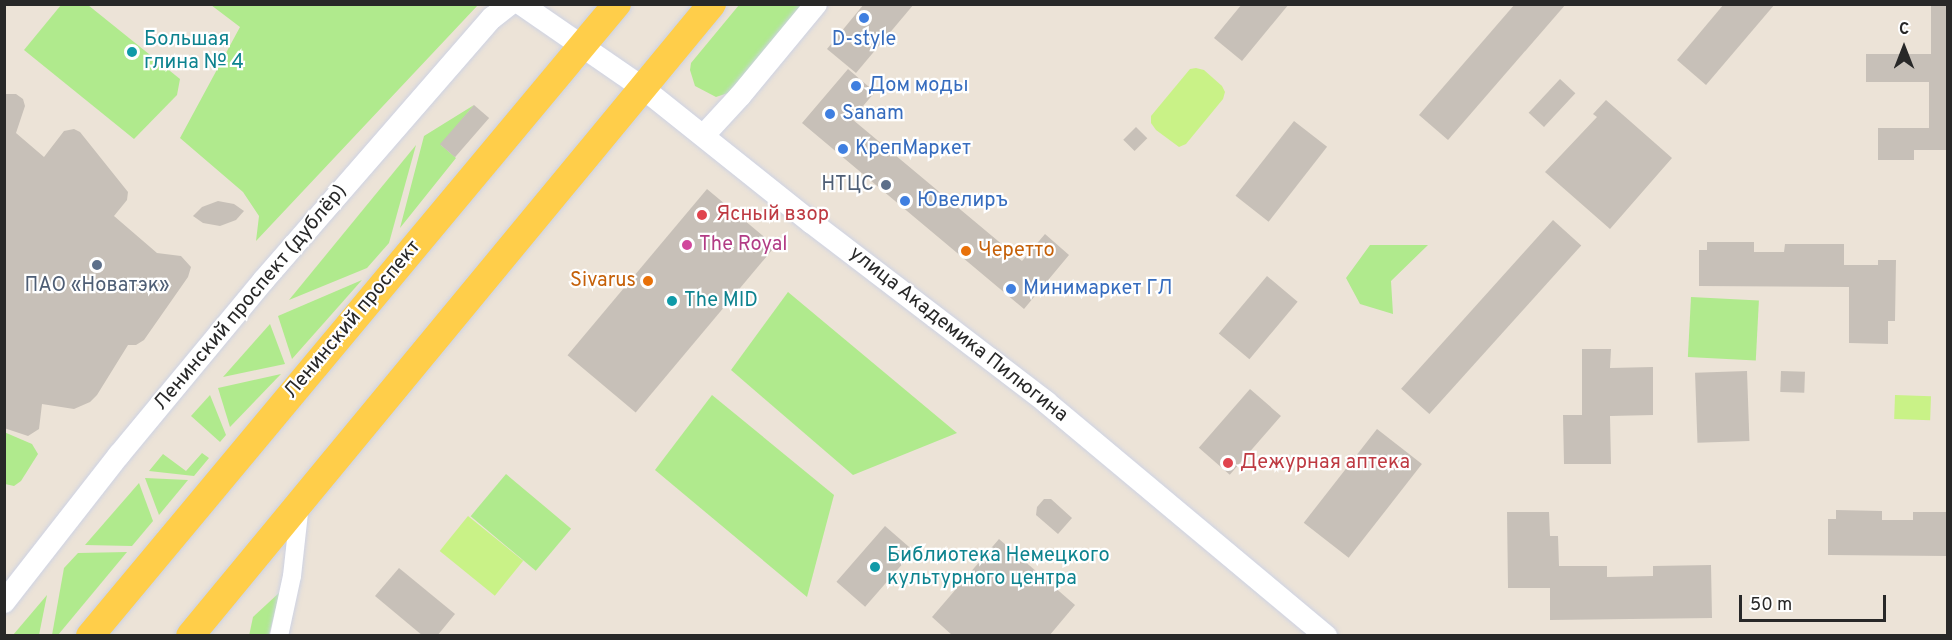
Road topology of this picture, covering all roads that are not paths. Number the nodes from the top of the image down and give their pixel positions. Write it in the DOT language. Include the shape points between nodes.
graph roads {
  1 [pos="510,4"];
  2 [pos="521,4"];
  3 [pos="544,4"];
  4 [pos="617,4"];
  5 [pos="712,4"];
  6 [pos="816,4"];
  7 [pos="581,46"];
  8 [pos="644,89"];
  9 [pos="704,135"];
  10 [pos="300,502"];
  11 [pos="4,603"];
  12 [pos="90,636"];
  13 [pos="190,636"];
  14 [pos="279,636"];
  15 [pos="1326,636"];
  1 -- 11 [label="street, Ленинский проспект (дублёр)" via="492,18 263,281 119,455"];
  2 -- 7 [label="street"];
  3 -- 7 [label="street"];
  4 -- 7 [label="main road, Ленинский проспект"];
  5 -- 8 [label="main road"];
  6 -- 9 [label="street"];
  7 -- 8 [label="street, улица Академика Пилюгина"];
  7 -- 12 [label="main road, Ленинский проспект"];
  8 -- 9 [label="street, улица Академика Пилюгина"];
  8 -- 10 [label="main road"];
  9 -- 15 [label="street, улица Академика Пилюгина" via="1053,408"];
  10 -- 13 [label="main road"];
  10 -- 14 [label="street" via="292,576"];
}
